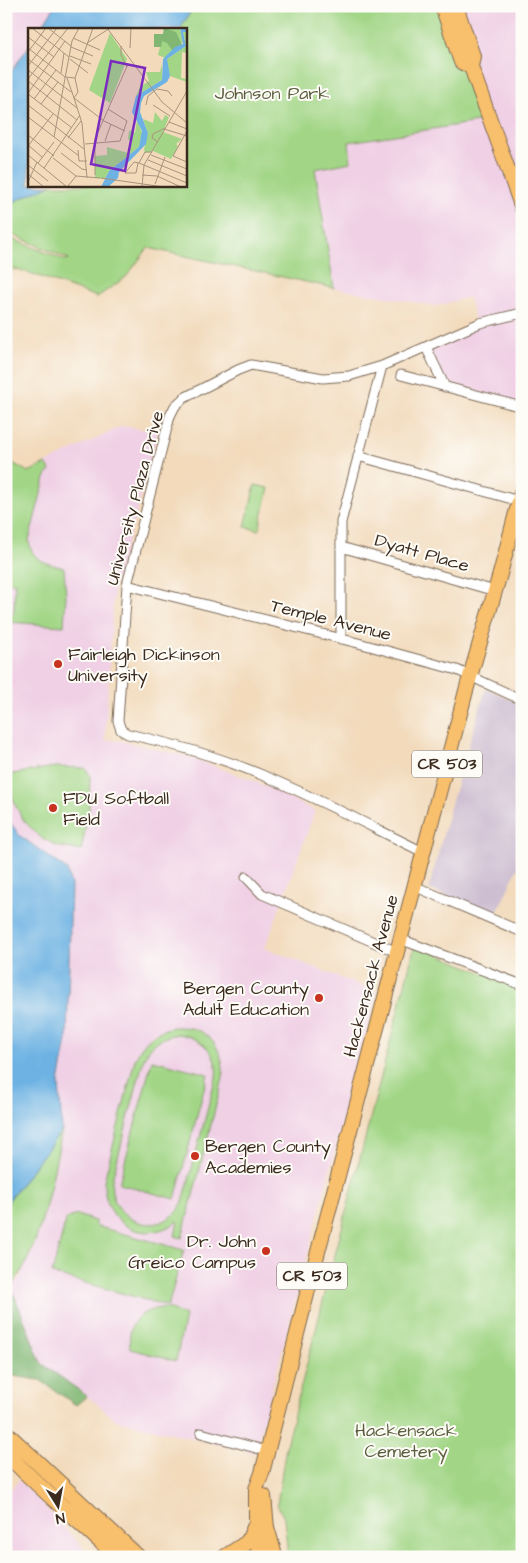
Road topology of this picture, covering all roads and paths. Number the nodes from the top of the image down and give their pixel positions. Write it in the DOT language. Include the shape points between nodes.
graph roads {
  1 [pos="442,6"];
  2 [pos="456,6"];
  3 [pos="471,67"];
  4 [pos="522,208"];
  5 [pos="522,313"];
  6 [pos="426,347"];
  7 [pos="382,366"];
  8 [pos="402,375"];
  9 [pos="445,387"];
  10 [pos="522,407"];
  11 [pos="358,456"];
  12 [pos="520,495"];
  13 [pos="341,547"];
  14 [pos="127,585"];
  15 [pos="496,591"];
  16 [pos="341,639"];
  17 [pos="470,676"];
  18 [pos="522,700"];
  19 [pos="423,852"];
  20 [pos="246,877"];
  21 [pos="414,886"];
  22 [pos="522,932"];
  23 [pos="399,946"];
  24 [pos="522,986"];
  25 [pos="200,1432"];
  26 [pos="6,1433"];
  27 [pos="267,1451"];
  28 [pos="6,1453"];
  29 [pos="68,1514"];
  30 [pos="101,1522"];
  31 [pos="262,1526"];
  32 [pos="105,1557"];
  33 [pos="117,1557"];
  34 [pos="138,1557"];
  35 [pos="150,1557"];
  36 [pos="225,1557"];
  37 [pos="259,1557"];
  38 [pos="270,1557"];
  39 [pos="275,1557"];
  1 -- 3 [label="main road" via="461,62"];
  2 -- 3 [label="main road" via="473,56"];
  3 -- 4 [label="main road"];
  5 -- 6 [label="street, University Plaza Drive" via="482,322"];
  6 -- 7 [label="street, University Plaza Drive"];
  6 -- 9 [label="street"];
  7 -- 11 [label="street"];
  7 -- 14 [label="street, University Plaza Drive" via="334,378 252,365 184,398 170,416"];
  8 -- 9 [label="street"];
  9 -- 10 [label="street"];
  11 -- 12 [label="street"];
  11 -- 13 [label="street" via="341,522"];
  12 -- 15 [label="main road, Hackensack Avenue / CR 503"];
  13 -- 15 [label="street, Dyatt Place"];
  13 -- 16 [label="street"];
  14 -- 16 [label="street, Temple Avenue"];
  14 -- 19 [label="street, University Plaza Drive" via="118,721 121,730 188,748 262,774"];
  15 -- 17 [label="main road, Hackensack Avenue / CR 503"];
  16 -- 17 [label="street, Temple Avenue"];
  17 -- 18 [label="street, Temple Avenue"];
  17 -- 19 [label="main road, Hackensack Avenue / CR 503"];
  19 -- 21 [label="main road, Hackensack Avenue / CR 503"];
  20 -- 23 [label="street" via="262,894"];
  21 -- 22 [label="street"];
  21 -- 23 [label="main road, Hackensack Avenue / CR 503"];
  23 -- 24 [label="street"];
  23 -- 27 [label="main road, Hackensack Avenue / CR 503"];
  25 -- 27 [label="street"];
  26 -- 30 [label="highway"];
  27 -- 31 [label="main road, Hackensack Avenue / CR 503" via="262,1473"];
  28 -- 29 [label="highway"];
  29 -- 32 [label="highway" via="71,1524"];
  29 -- 33 [label="highway"];
  30 -- 34 [label="highway"];
  30 -- 35 [label="highway"];
  31 -- 36 [label="highway" via="248,1542"];
  31 -- 37 [label="main road, Hackensack Avenue / CR 503"];
  31 -- 38 [label="main road, Hackensack Avenue / CR 503"];
  31 -- 39 [label="highway"];
}
